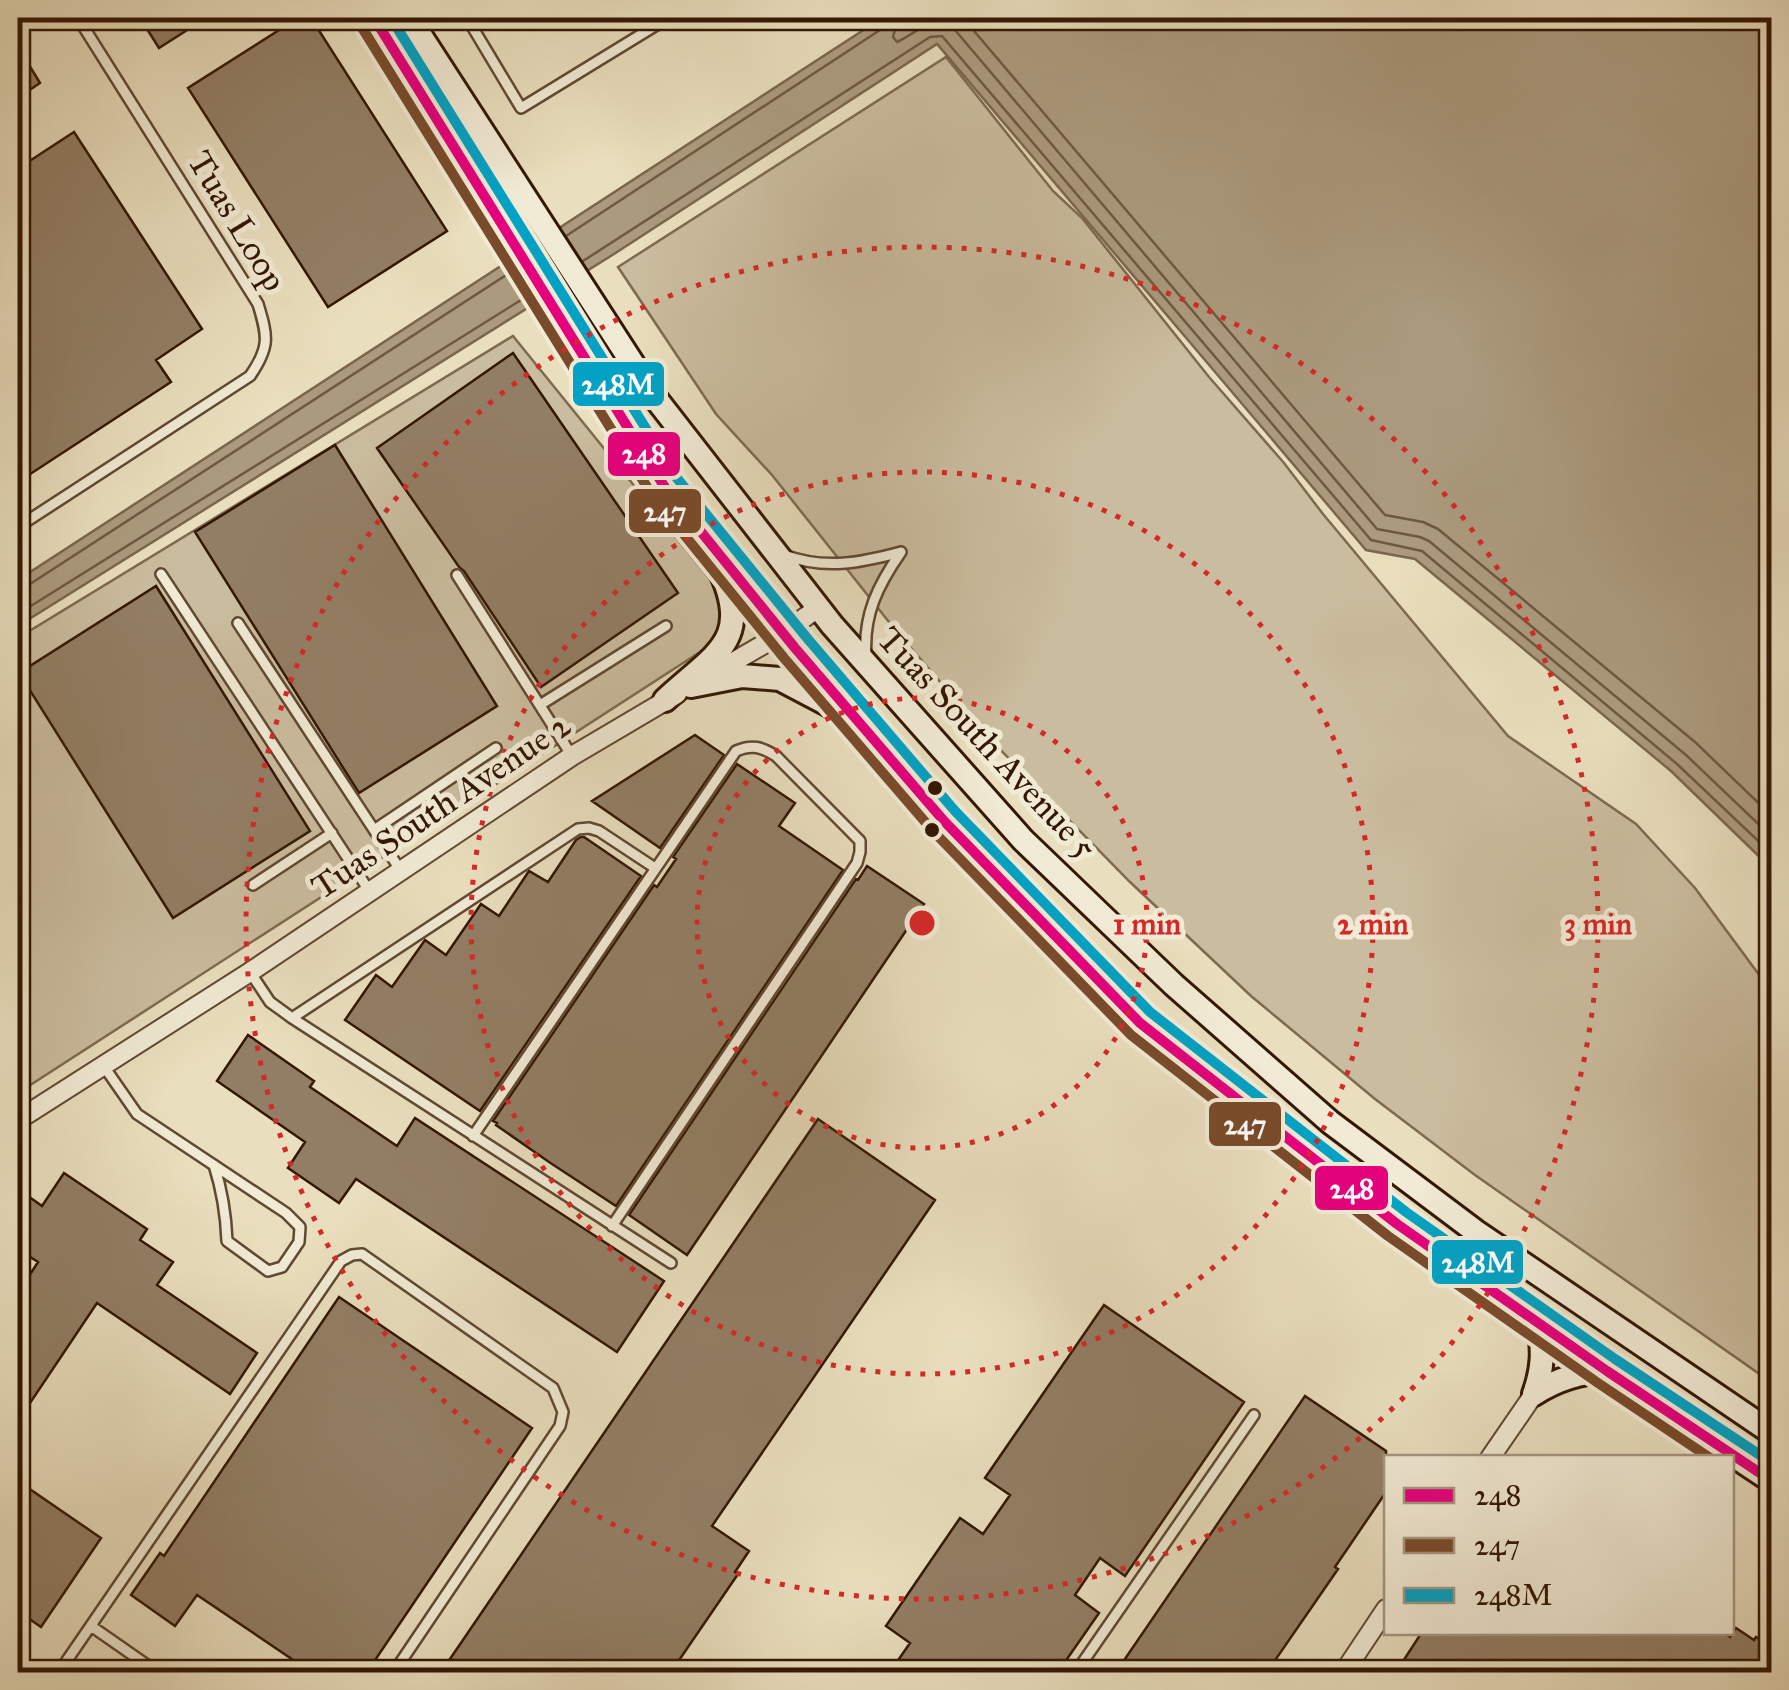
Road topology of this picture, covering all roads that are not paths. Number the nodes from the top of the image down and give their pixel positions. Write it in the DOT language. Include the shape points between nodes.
graph roads {
  1 [pos="78,18"];
  2 [pos="374,18"];
  3 [pos="408,18"];
  4 [pos="467,18"];
  5 [pos="668,18"];
  6 [pos="18,528"];
  7 [pos="710,544"];
  8 [pos="772,551"];
  9 [pos="161,574"];
  10 [pos="457,575"];
  11 [pos="818,608"];
  12 [pos="238,623"];
  13 [pos="666,626"];
  14 [pos="783,633"];
  15 [pos="867,666"];
  16 [pos="691,686"];
  17 [pos="665,700"];
  18 [pos="540,705"];
  19 [pos="855,719"];
  20 [pos="496,748"];
  21 [pos="572,756"];
  22 [pos="374,830"];
  23 [pos="332,833"];
  24 [pos="655,868"];
  25 [pos="401,871"];
  26 [pos="253,885"];
  27 [pos="370,892"];
  28 [pos="250,972"];
  29 [pos="292,1018"];
  30 [pos="103,1065"];
  31 [pos="18,1120"];
  32 [pos="473,1136"];
  33 [pos="214,1165"];
  34 [pos="612,1226"];
  35 [pos="670,1264"];
  36 [pos="1538,1323"];
  37 [pos="1607,1371"];
  38 [pos="1534,1394"];
  39 [pos="1254,1415"];
  40 [pos="1772,1433"];
  41 [pos="1492,1455"];
  42 [pos="1733,1455"];
  43 [pos="1734,1456"];
  44 [pos="1772,1481"];
  45 [pos="1384,1611"];
  46 [pos="91,1626"];
  47 [pos="59,1672"];
  48 [pos="157,1672"];
  49 [pos="394,1672"];
  50 [pos="1076,1672"];
  51 [pos="1344,1672"];
  1 -- 6 [label="lane, Tuas Loop" via="258,304 264,356 250,376"];
  2 -- 7 [label="street" via="664,486"];
  3 -- 8 [label="street, Tuas South Avenue 5" via="653,395"];
  4 -- 5 [label="lane" via="521,108"];
  7 -- 14 [label="street"];
  7 -- 17 [label="street" via="732,600 731,630 704,668"];
  8 -- 11 [label="street, Tuas South Avenue 5"];
  8 -- 15 [label="lane" via="824,565 900,552 870,607"];
  9 -- 23 [label="lane"];
  10 -- 18 [label="lane"];
  11 -- 14 [label="street, Tuas South Avenue 2"];
  11 -- 15 [label="street, Tuas South Avenue 5"];
  12 -- 22 [label="lane"];
  13 -- 18 [label="lane"];
  14 -- 16 [label="street, Tuas South Avenue 2"];
  14 -- 19 [label="street"];
  15 -- 40 [label="street, Tuas South Avenue 5" via="1023,840 1330,1122 1475,1231"];
  16 -- 17 [label="street, Tuas South Avenue 2"];
  16 -- 19 [label="street" via="742,676 780,680"];
  17 -- 21 [label="street, Tuas South Avenue 2"];
  18 -- 21 [label="lane"];
  19 -- 36 [label="street" via="944,821 1140,1022 1397,1224"];
  20 -- 22 [label="lane"];
  21 -- 25 [label="street, Tuas South Avenue 2"];
  22 -- 25 [label="lane"];
  23 -- 26 [label="lane"];
  23 -- 27 [label="lane"];
  24 -- 29 [label="lane" via="599,831 578,829"];
  24 -- 32 [label="lane"];
  24 -- 34 [label="lane" via="736,750 749,746 776,756 860,842 857,863"];
  25 -- 27 [label="street, Tuas South Avenue 2"];
  27 -- 28 [label="street, Tuas South Avenue 2"];
  28 -- 29 [label="lane" via="270,1002"];
  28 -- 30 [label="street, Tuas South Avenue 2"];
  29 -- 32 [label="lane"];
  30 -- 31 [label="street, Tuas South Avenue 2"];
  30 -- 33 [label="lane" via="138,1114"];
  32 -- 34 [label="lane"];
  33 -- 33 [label="lane" via="300,1227 299,1242 282,1267 268,1271 227,1241"];
  34 -- 35 [label="lane"];
  36 -- 37 [label="street"];
  36 -- 38 [label="street" via="1544,1345"];
  37 -- 38 [label="street" via="1562,1378"];
  37 -- 42 [label="street"];
  38 -- 41 [label="street"];
  39 -- 50 [label="lane"];
  43 -- 44 [label="street"];
  45 -- 51 [label="street"];
  46 -- 47 [label="lane"];
  46 -- 48 [label="lane"];
  46 -- 49 [label="lane" via="341,1261 362,1254 553,1388 563,1412 560,1426"];
}
